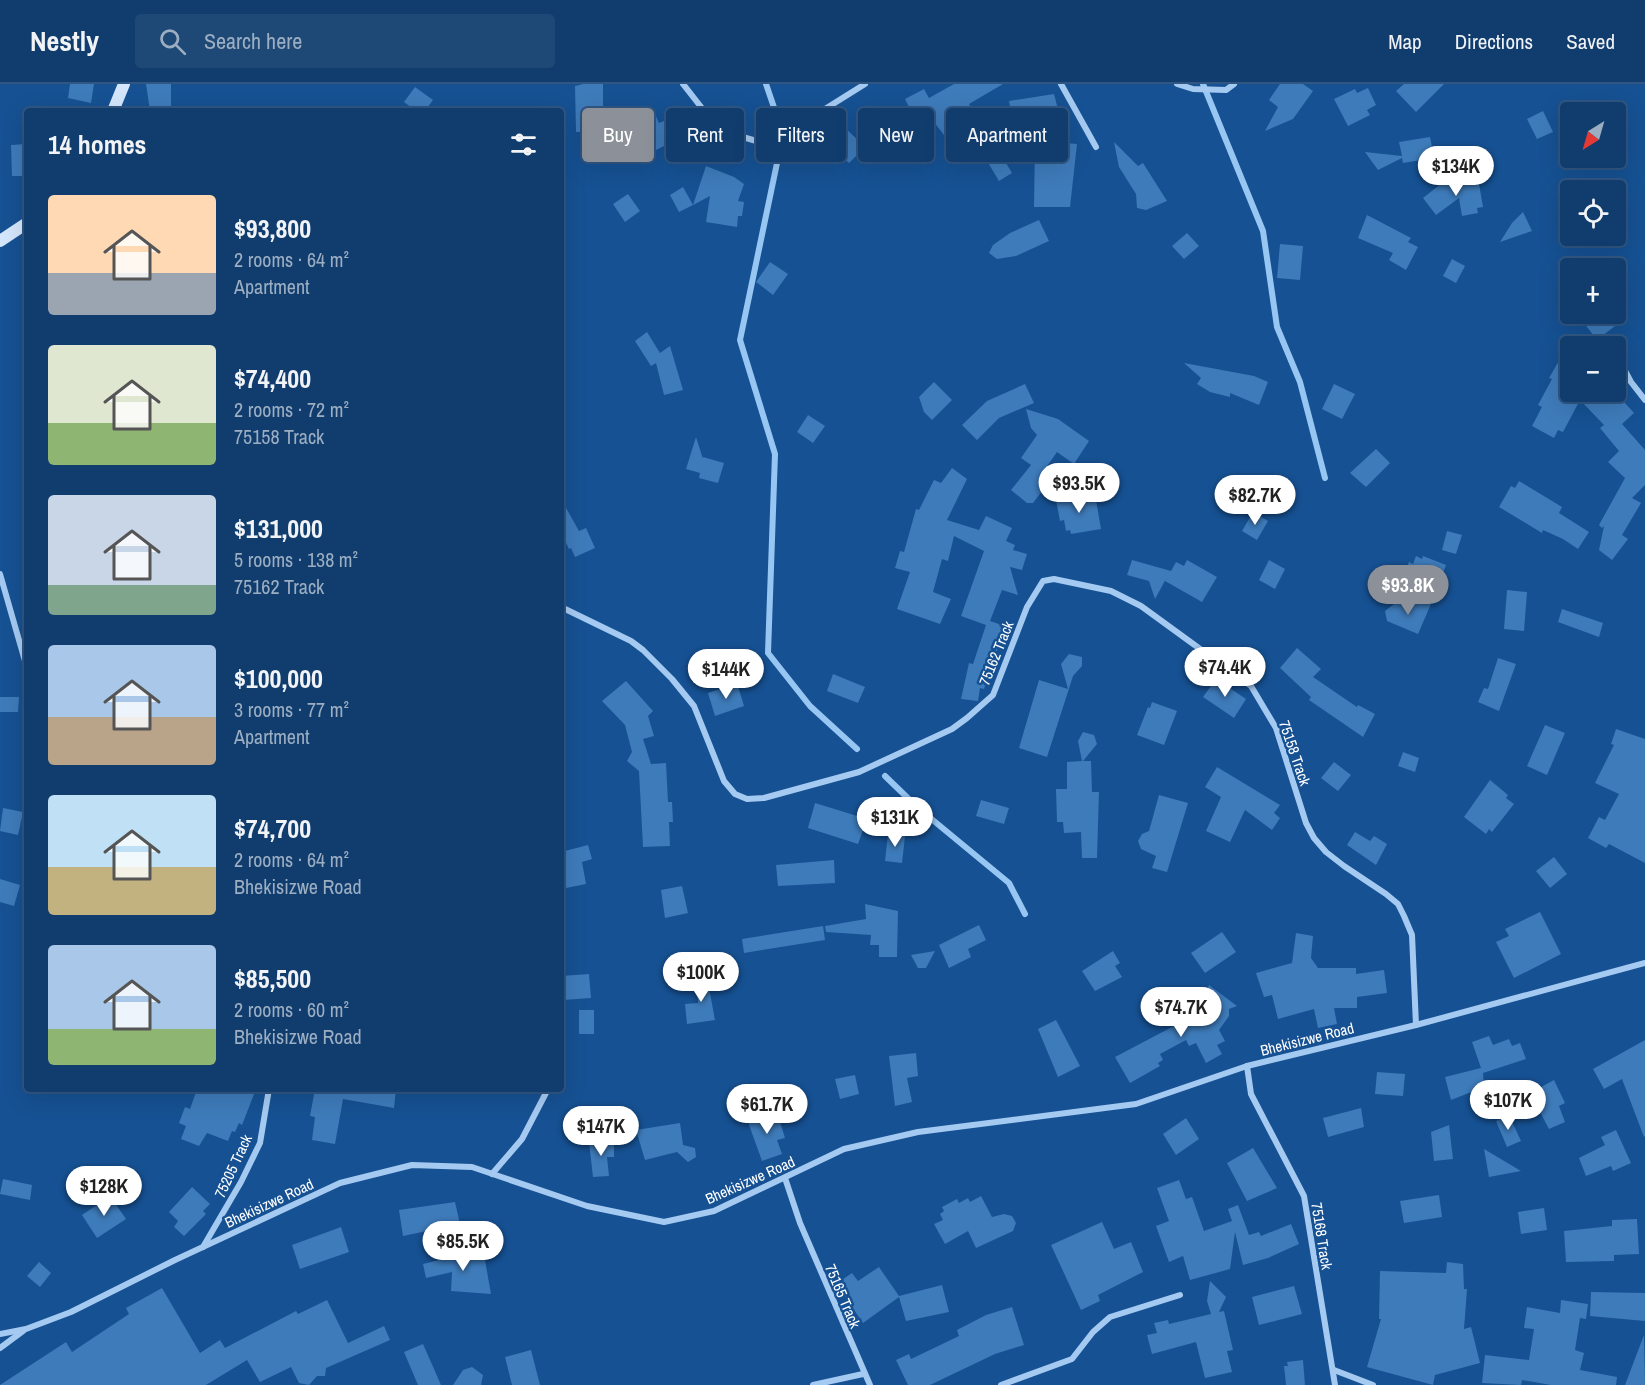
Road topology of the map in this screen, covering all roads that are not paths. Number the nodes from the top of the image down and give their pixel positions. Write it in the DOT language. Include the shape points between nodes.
graph roads {
  1 [pos="124,84"];
  2 [pos="683,84"];
  3 [pos="865,84"];
  4 [pos="1061,84"];
  5 [pos="1177,84"];
  6 [pos="1234,84"];
  7 [pos="114,108"];
  8 [pos="1096,147"];
  9 [pos="24,226"];
  10 [pos="0,242"];
  11 [pos="1626,373"];
  12 [pos="1645,400"];
  13 [pos="0,574"];
  14 [pos="1043,581"];
  15 [pos="564,608"];
  16 [pos="24,658"];
  17 [pos="1645,963"];
  18 [pos="1416,1025"];
  19 [pos="1247,1066"];
  20 [pos="268,1092"];
  21 [pos="546,1092"];
  22 [pos="492,1174"];
  23 [pos="785,1178"];
  24 [pos="203,1248"];
  25 [pos="1180,1295"];
  26 [pos="26,1329"];
  27 [pos="0,1334"];
  28 [pos="0,1348"];
  29 [pos="1334,1370"];
  30 [pos="863,1374"];
  31 [pos="813,1385"];
  32 [pos="870,1385"];
  33 [pos="1001,1385"];
  34 [pos="1335,1385"];
  35 [pos="1373,1385"];
  1 -- 7 [label="street"];
  2 -- 3 [label="street" via="725,132 760,142 777,139"];
  4 -- 8 [label="street"];
  5 -- 6 [label="street" via="1193,89 1226,90"];
  9 -- 10 [label="street"];
  11 -- 12 [label="street"];
  13 -- 16 [label="street"];
  14 -- 15 [label="street, 75162 Track" via="1028,607 993,695 952,729 859,772 764,798 747,799 735,794 724,781 694,706 672,679 631,641"];
  14 -- 18 [label="street, 75158 Track" via="1054,579 1101,589 1141,606 1251,686 1276,728 1314,838 1326,852 1398,904 1404,916 1412,935"];
  17 -- 18 [label="street, Bhekisizwe Road"];
  18 -- 19 [label="street, Bhekisizwe Road"];
  19 -- 23 [label="street, Bhekisizwe Road" via="1136,1104 918,1132 844,1149"];
  19 -- 29 [label="street, 75168 Track" via="1251,1094 1304,1196"];
  20 -- 24 [label="street, 75205 Track" via="260,1143"];
  21 -- 22 [label="street" via="522,1138"];
  22 -- 23 [label="street, Bhekisizwe Road" via="587,1206 664,1222 714,1211"];
  22 -- 24 [label="street, Bhekisizwe Road" via="472,1167 412,1165 367,1175"];
  23 -- 30 [label="street, 75165 Track"];
  24 -- 26 [label="street, Bhekisizwe Road" via="71,1312"];
  25 -- 33 [label="street" via="1110,1317 1072,1359"];
  26 -- 27 [label="street, Bhekisizwe Road"];
  26 -- 28 [label="street, Bhekisizwe Road"];
  29 -- 34 [label="street, 75168 Track"];
  29 -- 35 [label="street"];
  30 -- 31 [label="street"];
  30 -- 32 [label="street, 75165 Track"];
}
